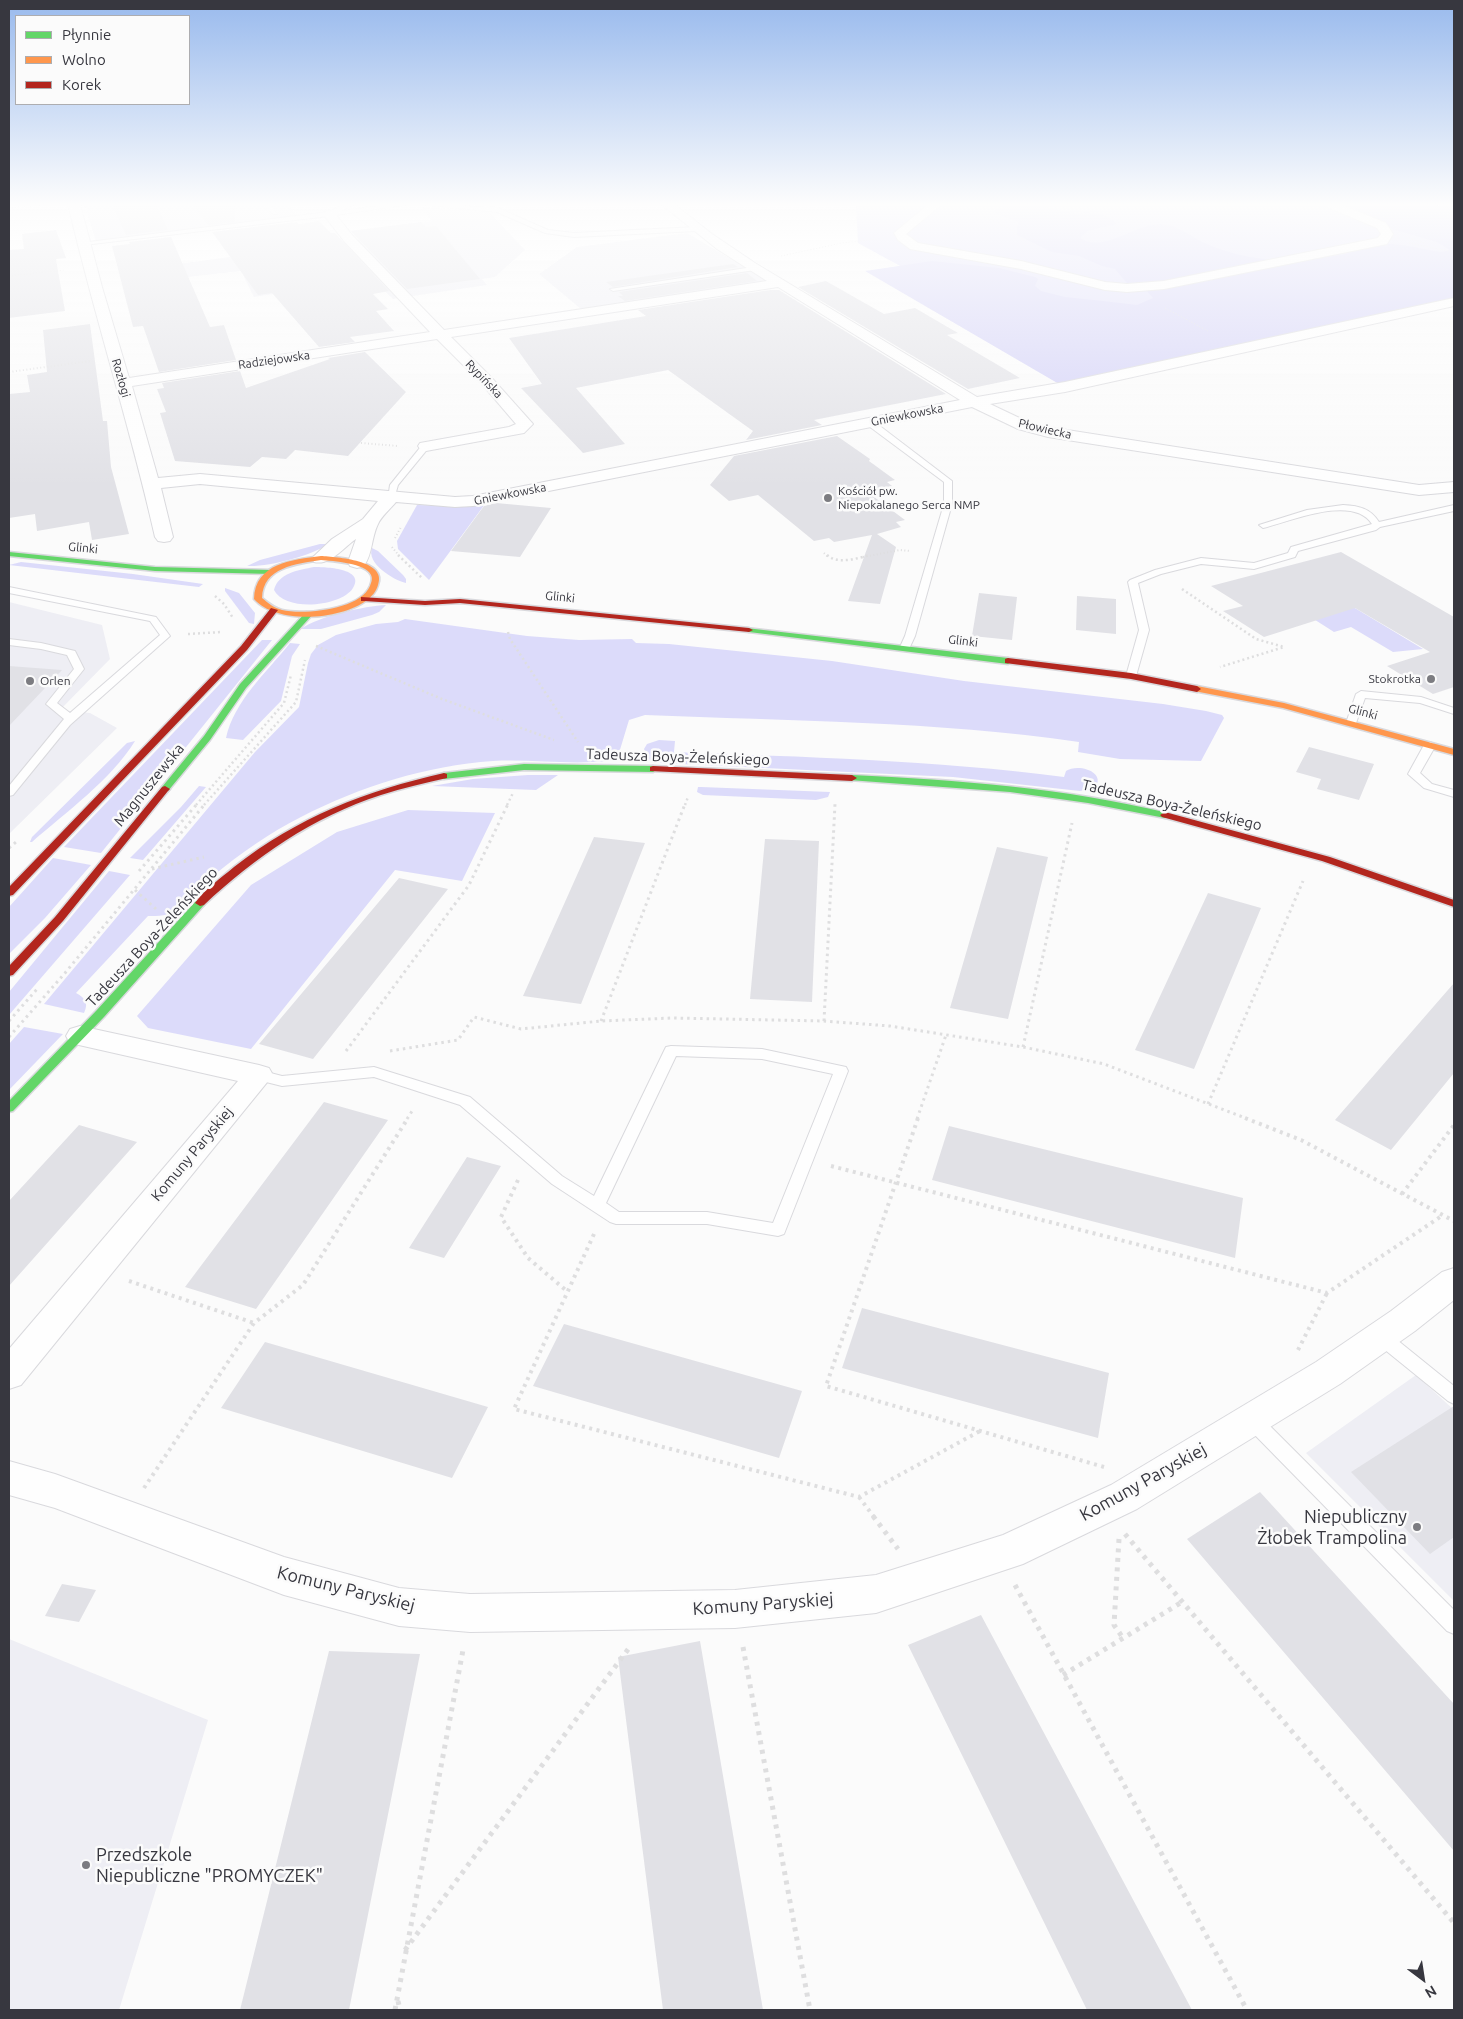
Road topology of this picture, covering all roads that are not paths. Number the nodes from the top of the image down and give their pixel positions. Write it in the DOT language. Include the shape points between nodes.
graph roads {
  1 [pos="99,298"];
  2 [pos="406,298"];
  3 [pos="681,298"];
  4 [pos="805,298"];
  5 [pos="1454,302"];
  6 [pos="441,335"];
  7 [pos="123,383"];
  8 [pos="976,403"];
  9 [pos="869,422"];
  10 [pos="426,446"];
  11 [pos="153,484"];
  12 [pos="1453,487"];
  13 [pos="391,497"];
  14 [pos="1454,508"];
  15 [pos="369,523"];
  16 [pos="1263,525"];
  17 [pos="1377,525"];
  18 [pos="164,537"];
  19 [pos="9,554"];
  20 [pos="321,558"];
  21 [pos="357,562"];
  22 [pos="155,569"];
  23 [pos="271,572"];
  24 [pos="218,582"];
  25 [pos="422,586"];
  26 [pos="9,590"];
  27 [pos="364,598"];
  28 [pos="460,601"];
  29 [pos="274,610"];
  30 [pos="309,614"];
  31 [pos="9,642"];
  32 [pos="905,648"];
  33 [pos="1131,676"];
  34 [pos="1454,711"];
  35 [pos="71,719"];
  36 [pos="1351,723"];
  37 [pos="1430,745"];
  38 [pos="1454,752"];
  39 [pos="9,793"];
  40 [pos="1454,794"];
  41 [pos="9,893"];
  42 [pos="1454,904"];
  43 [pos="9,972"];
  44 [pos="80,1036"];
  45 [pos="259,1075"];
  46 [pos="9,1108"];
  47 [pos="603,1209"];
  48 [pos="1454,1281"];
  49 [pos="1380,1336"];
  50 [pos="9,1374"];
  51 [pos="1454,1396"];
  52 [pos="1252,1420"];
  53 [pos="9,1478"];
  54 [pos="1454,1624"];
  1 -- 7 [label="street, Rozłogi"];
  2 -- 6 [label="street, Rypińska"];
  3 -- 6 [label="street, Radziejowska"];
  4 -- 8 [label="street, Płowiecka"];
  5 -- 8 [label="street, Gniewkowska" via="1065,387"];
  6 -- 7 [label="street, Radziejowska"];
  6 -- 10 [label="street, Rypińska" via="525,424 509,432"];
  7 -- 11 [label="street, Rozłogi"];
  8 -- 9 [label="street, Gniewkowska"];
  8 -- 12 [label="street, Płowiecka" via="1024,426 1048,432 1419,490"];
  9 -- 13 [label="street, Gniewkowska" via="484,500 455,502"];
  9 -- 32 [label="lane" via="948,481 948,504"];
  10 -- 13 [label="lane" via="394,485"];
  11 -- 13 [label="street" via="200,479"];
  11 -- 18 [label="street, Rozłogi"];
  13 -- 15 [label="street"];
  14 -- 17 [label="lane"];
  15 -- 20 [label="street"];
  15 -- 21 [label="street"];
  16 -- 17 [label="lane" via="1344,506 1366,512"];
  17 -- 33 [label="lane" via="1294,549 1292,555 1254,566 1200,561 1133,582 1144,630"];
  19 -- 22 [label="street, Glinki"];
  20 -- 21 [label="street"];
  20 -- 23 [label="street"];
  21 -- 27 [label="street" via="372,571 380,583"];
  22 -- 23 [label="street, Glinki"];
  22 -- 24 [label="street, Glinki"];
  23 -- 29 [label="street" via="251,588 261,603"];
  25 -- 28 [label="street, Glinki"];
  26 -- 35 [label="lane" via="153,619 165,636"];
  27 -- 28 [label="street, Glinki" via="425,603"];
  27 -- 30 [label="street" via="340,609"];
  28 -- 32 [label="street, Glinki"];
  29 -- 30 [label="street"];
  29 -- 41 [label="street, Magnuszewska" via="258,633"];
  30 -- 43 [label="street, Magnuszewska" via="243,686 207,738 59,919"];
  31 -- 35 [label="lane" via="71,653 79,669 50,704"];
  32 -- 33 [label="street, Glinki"];
  33 -- 36 [label="street, Glinki" via="1233,695"];
  34 -- 36 [label="lane" via="1421,700 1361,694"];
  35 -- 39 [label="lane"];
  36 -- 37 [label="street, Glinki"];
  37 -- 38 [label="street, Glinki"];
  37 -- 40 [label="lane" via="1414,774 1428,786"];
  42 -- 44 [label="street, Tadeusza Boya-Żeleńskiego" via="1283,846 1188,821 1078,798 992,787 838,778 497,769 404,784 343,806 275,841 233,873 177,928"];
  44 -- 45 [label="street"];
  44 -- 46 [label="street, Tadeusza Boya-Żeleńskiego"];
  45 -- 47 [label="lane" via="282,1081 374,1072 465,1101 557,1180"];
  45 -- 50 [label="street, Komuny Paryskiej"];
  47 -- 47 [label="lane" via="670,1051 762,1054 841,1071 778,1230 707,1218 616,1218"];
  48 -- 49 [label="street, Komuny Paryskiej"];
  49 -- 51 [label="lane"];
  49 -- 52 [label="street, Komuny Paryskiej"];
  52 -- 53 [label="street, Komuny Paryskiej" via="1124,1497 998,1555 876,1594 735,1609 470,1613 399,1607 284,1576 55,1491"];
  52 -- 54 [label="lane"];
}
